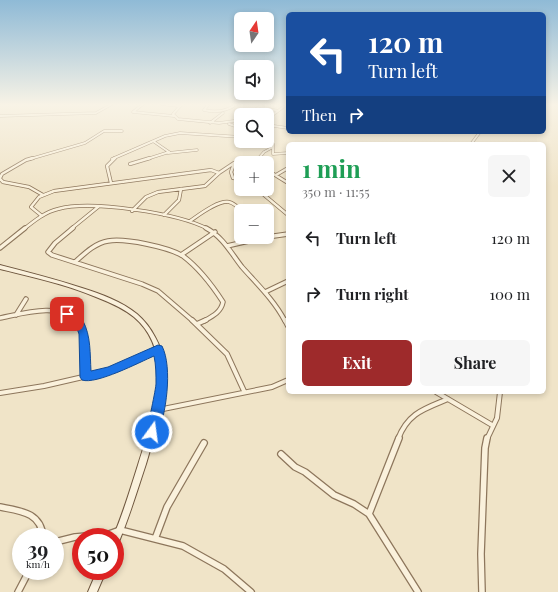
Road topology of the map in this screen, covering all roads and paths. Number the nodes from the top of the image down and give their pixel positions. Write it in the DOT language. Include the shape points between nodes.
graph roads {
  1 [pos="103,132"];
  2 [pos="478,134"];
  3 [pos="234,137"];
  4 [pos="153,141"];
  5 [pos="472,142"];
  6 [pos="273,148"];
  7 [pos="197,150"];
  8 [pos="168,153"];
  9 [pos="286,153"];
  10 [pos="262,154"];
  11 [pos="273,154"];
  12 [pos="234,163"];
  13 [pos="130,164"];
  14 [pos="286,169"];
  15 [pos="219,173"];
  16 [pos="276,175"];
  17 [pos="234,178"];
  18 [pos="0,179"];
  19 [pos="286,182"];
  20 [pos="110,183"];
  21 [pos="181,189"];
  22 [pos="43,195"];
  23 [pos="265,196"];
  24 [pos="234,204"];
  25 [pos="98,207"];
  26 [pos="132,211"];
  27 [pos="286,213"];
  28 [pos="164,215"];
  29 [pos="42,216"];
  30 [pos="190,221"];
  31 [pos="214,232"];
  32 [pos="286,234"];
  33 [pos="274,235"];
  34 [pos="235,244"];
  35 [pos="227,246"];
  36 [pos="0,248"];
  37 [pos="181,255"];
  38 [pos="74,262"];
  39 [pos="0,267"];
  40 [pos="286,282"];
  41 [pos="265,292"];
  42 [pos="26,299"];
  43 [pos="16,315"];
  44 [pos="0,318"];
  45 [pos="286,322"];
  46 [pos="197,324"];
  47 [pos="158,349"];
  48 [pos="86,377"];
  49 [pos="286,381"];
  50 [pos="244,391"];
  51 [pos="0,393"];
  52 [pos="439,394"];
  53 [pos="500,394"];
  54 [pos="448,399"];
  55 [pos="158,410"];
  56 [pos="492,425"];
  57 [pos="204,443"];
  58 [pos="281,454"];
  59 [pos="0,506"];
  60 [pos="369,514"];
  61 [pos="42,528"];
  62 [pos="121,528"];
  63 [pos="124,531"];
  64 [pos="155,539"];
  65 [pos="24,580"];
  66 [pos="98,580"];
  67 [pos="18,592"];
  68 [pos="92,592"];
  69 [pos="251,592"];
  70 [pos="418,592"];
  71 [pos="482,592"];
  1 -- 18 [label="street" via="85,143 26,160 2,174"];
  2 -- 5 [label="street"];
  3 -- 4 [label="street" via="180,133"];
  4 -- 8 [label="street" via="168,150"];
  4 -- 20 [label="street" via="112,159 107,166"];
  6 -- 11 [label="street"];
  7 -- 8 [label="street"];
  8 -- 13 [label="street"];
  9 -- 11 [label="street"];
  10 -- 11 [label="street" via="273,147"];
  12 -- 15 [label="street"];
  12 -- 17 [label="street"];
  14 -- 16 [label="street"];
  15 -- 20 [label="street" via="211,170"];
  15 -- 21 [label="street" via="206,186"];
  16 -- 19 [label="street"];
  18 -- 22 [label="street"];
  20 -- 22 [label="street" via="58,190"];
  21 -- 26 [label="street" via="151,194"];
  21 -- 28 [label="street" via="179,200"];
  22 -- 29 [label="street" via="33,202 31,207"];
  23 -- 27 [label="street"];
  24 -- 30 [label="street" via="227,202 216,206"];
  25 -- 26 [label="street"];
  25 -- 29 [label="street" via="66,207"];
  25 -- 38 [label="street" via="55,243 48,252"];
  26 -- 28 [label="street"];
  28 -- 30 [label="street"];
  29 -- 36 [label="street"];
  30 -- 31 [label="street"];
  31 -- 35 [label="street"];
  31 -- 37 [label="street"];
  32 -- 33 [label="street"];
  34 -- 35 [label="street"];
  35 -- 41 [label="street"];
  37 -- 38 [label="street" via="151,246 115,240 94,247"];
  37 -- 46 [label="street" via="223,302 220,311"];
  38 -- 46 [label="street" via="158,291"];
  39 -- 47 [label="main road" via="69,287 125,308 146,326 154,336"];
  40 -- 41 [label="street"];
  41 -- 45 [label="street"];
  42 -- 43 [label="street"];
  43 -- 44 [label="street"];
  43 -- 48 [label="street" via="56,311 75,319 84,334"];
  46 -- 50 [label="street" via="227,354"];
  47 -- 48 [label="street" via="109,371"];
  47 -- 55 [label="main road" via="161,366"];
  48 -- 51 [label="street"];
  49 -- 50 [label="street" via="272,387"];
  50 -- 55 [label="street"];
  52 -- 54 [label="street"];
  53 -- 56 [label="street" via="497,418"];
  54 -- 56 [label="street"];
  54 -- 60 [label="street" via="426,407 410,417 403,427"];
  55 -- 62 [label="main road"];
  56 -- 71 [label="street" via="485,448 483,478"];
  57 -- 64 [label="street" via="167,507"];
  58 -- 60 [label="street" via="334,495"];
  59 -- 61 [label="street" via="38,519"];
  60 -- 70 [label="street"];
  63 -- 64 [label="street"];
  64 -- 69 [label="street" via="183,546 224,569"];
  65 -- 67 [label="street"];
  66 -- 68 [label="main road"];
}
